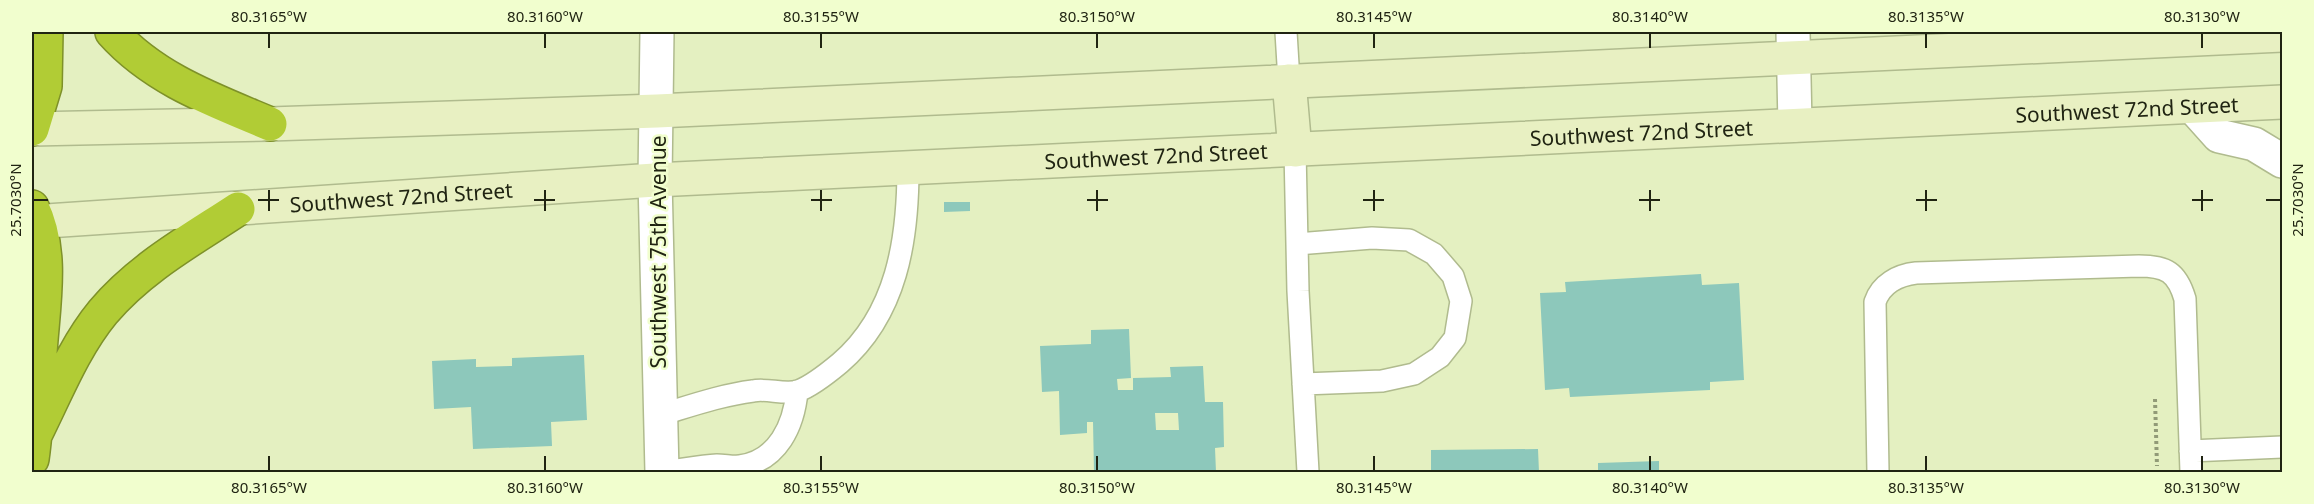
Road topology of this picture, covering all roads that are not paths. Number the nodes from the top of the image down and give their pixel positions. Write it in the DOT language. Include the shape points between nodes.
graph roads {
  1 [pos="46,32"];
  2 [pos="112,32"];
  3 [pos="657,32"];
  4 [pos="1286,32"];
  5 [pos="2283,35"];
  6 [pos="1793,45"];
  7 [pos="1288,81"];
  8 [pos="2283,102"];
  9 [pos="2193,107"];
  10 [pos="657,111"];
  11 [pos="270,124"];
  12 [pos="1795,125"];
  13 [pos="32,129"];
  14 [pos="1295,150"];
  15 [pos="2283,161"];
  16 [pos="908,168"];
  17 [pos="655,180"];
  18 [pos="238,209"];
  19 [pos="34,217"];
  20 [pos="1297,244"];
  21 [pos="1304,384"];
  22 [pos="797,391"];
  23 [pos="660,415"];
  24 [pos="34,446"];
  25 [pos="2283,447"];
  26 [pos="2190,450"];
  27 [pos="662,472"];
  28 [pos="1308,472"];
  29 [pos="1878,472"];
  30 [pos="2191,472"];
  1 -- 13 [label="highway" via="45,86"];
  2 -- 11 [label="highway" via="144,61 181,86"];
  3 -- 10 [label="street, Southwest 75th Avenue"];
  4 -- 7 [label="lane"];
  5 -- 6 [label="main road"];
  6 -- 7 [label="main road"];
  6 -- 12 [label="street"];
  7 -- 10 [label="main road"];
  7 -- 14 [label="main road"];
  8 -- 9 [label="main road, Southwest 72nd Street"];
  9 -- 12 [label="main road, Southwest 72nd Street"];
  9 -- 15 [label="street" via="2219,136 2254,144"];
  10 -- 11 [label="main road"];
  10 -- 17 [label="street, Southwest 75th Avenue"];
  11 -- 13 [label="main road"];
  12 -- 14 [label="main road, Southwest 72nd Street"];
  14 -- 16 [label="main road, Southwest 72nd Street"];
  14 -- 20 [label="lane"];
  16 -- 17 [label="main road, Southwest 72nd Street"];
  16 -- 22 [label="lane" via="904,238 883,310 853,351 829,372"];
  17 -- 18 [label="main road, Southwest 72nd Street"];
  17 -- 23 [label="street, Southwest 75th Avenue"];
  18 -- 19 [label="main road, Southwest 72nd Street"];
  18 -- 24 [label="highway" via="154,264 115,299 85,336"];
  19 -- 24 [label="highway" via="44,252 45,279"];
  20 -- 21 [label="lane"];
  20 -- 21 [label="lane" via="1372,238 1409,240 1434,254 1453,276 1461,301 1455,338 1440,357 1414,374 1382,381"];
  21 -- 28 [label="lane"];
  22 -- 23 [label="lane" via="754,390"];
  22 -- 27 [label="lane" via="788,430 777,447 760,460 740,466"];
  23 -- 27 [label="street, Southwest 75th Avenue"];
  25 -- 26 [label="lane"];
  26 -- 29 [label="lane" via="2185,299 2176,279 2164,268 1916,273 1890,282 1875,302"];
  26 -- 30 [label="lane"];
}
